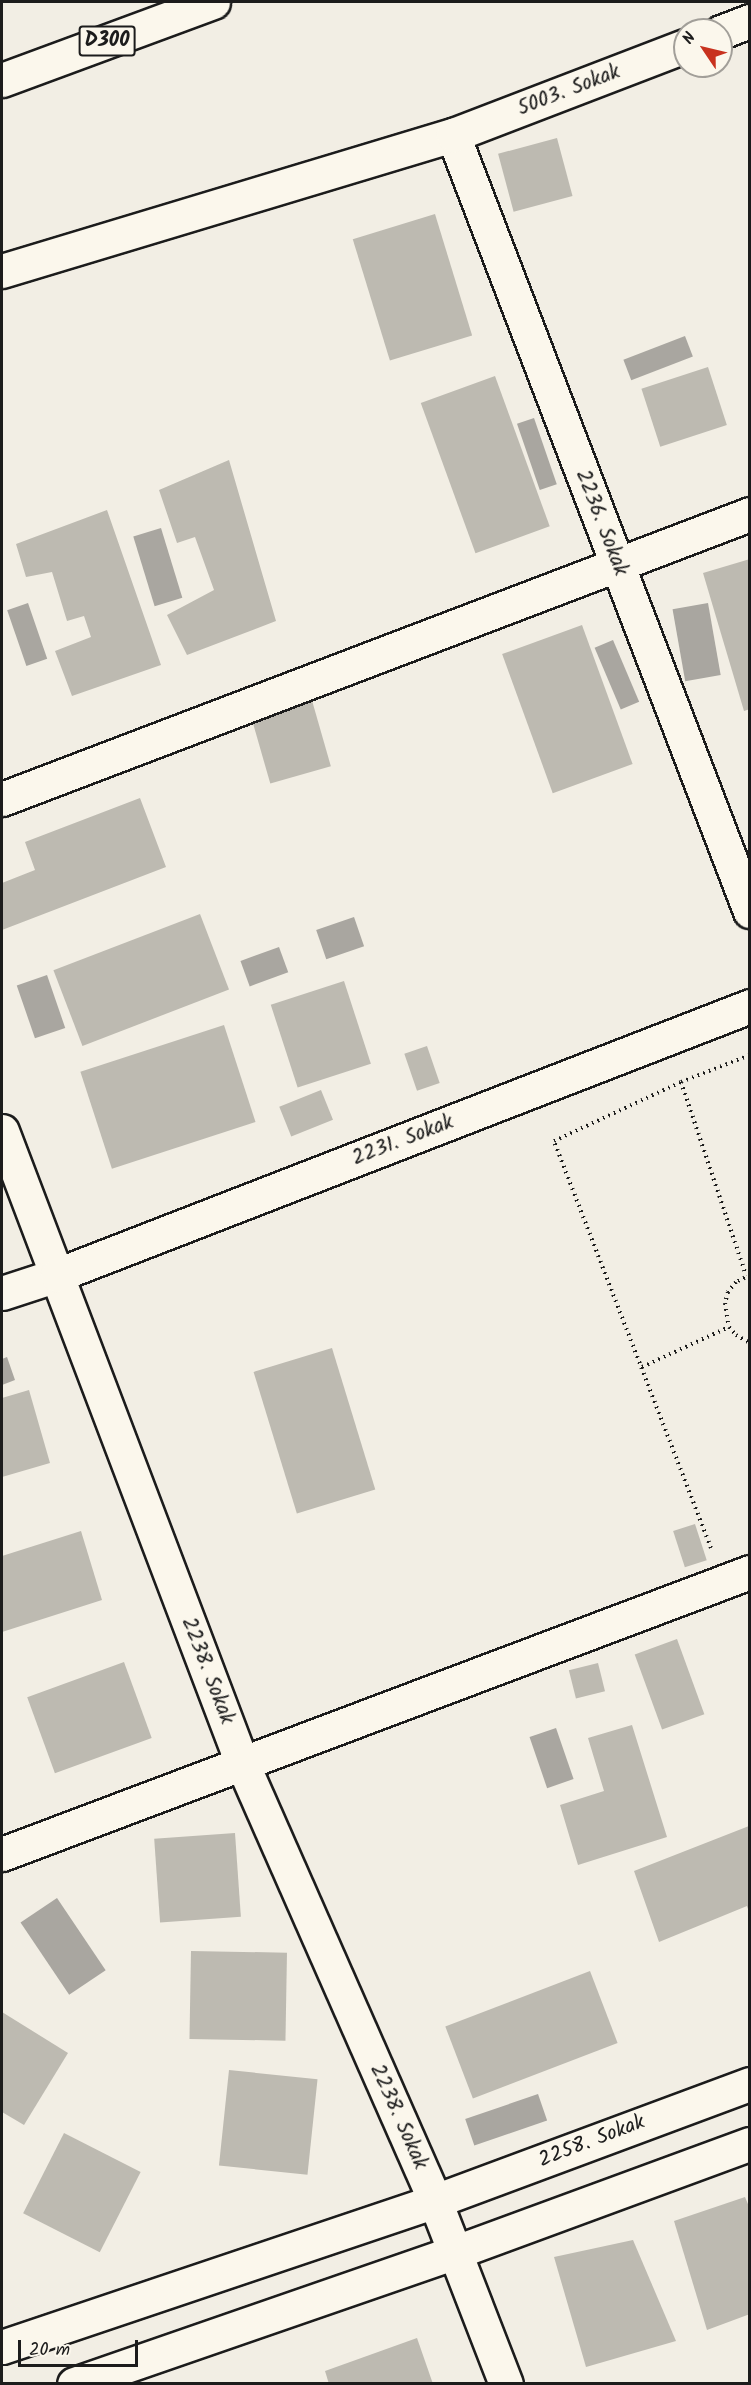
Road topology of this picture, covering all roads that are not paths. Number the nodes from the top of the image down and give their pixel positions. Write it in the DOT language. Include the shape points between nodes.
graph roads {
  1 [pos="213,2"];
  2 [pos="750,21"];
  3 [pos="733,27"];
  4 [pos="673,51"];
  5 [pos="2,80"];
  6 [pos="453,135"];
  7 [pos="2,271"];
  8 [pos="750,514"];
  9 [pos="617,566"];
  10 [pos="2,799"];
  11 [pos="750,911"];
  12 [pos="750,1006"];
  13 [pos="2,1131"];
  14 [pos="57,1275"];
  15 [pos="2,1293"];
  16 [pos="750,1572"];
  17 [pos="242,1763"];
  18 [pos="2,1854"];
  19 [pos="750,2084"];
  20 [pos="750,2144"];
  21 [pos="435,2201"];
  22 [pos="453,2253"];
  23 [pos="2,2347"];
  24 [pos="74,2384"];
  25 [pos="506,2384"];
  1 -- 5 [label="main road, D300"];
  2 -- 3 [label="main road"];
  4 -- 6 [label="main road, 5003. Sokak"];
  6 -- 7 [label="main road, 5003. Sokak"];
  6 -- 9 [label="main road, 2236. Sokak"];
  8 -- 9 [label="main road"];
  9 -- 10 [label="main road"];
  9 -- 11 [label="main road, 2236. Sokak"];
  12 -- 14 [label="main road, 2231. Sokak"];
  13 -- 14 [label="main road, 2238. Sokak"];
  14 -- 15 [label="main road, 2231. Sokak"];
  14 -- 17 [label="main road, 2238. Sokak"];
  16 -- 17 [label="main road"];
  17 -- 18 [label="main road"];
  17 -- 21 [label="main road, 2238. Sokak"];
  19 -- 21 [label="main road, 2258. Sokak"];
  20 -- 22 [label="main road"];
  21 -- 22 [label="main road, 2238. Sokak"];
  21 -- 23 [label="main road, 2258. Sokak"];
  22 -- 24 [label="main road"];
  22 -- 25 [label="main road, 2238. Sokak"];
}
